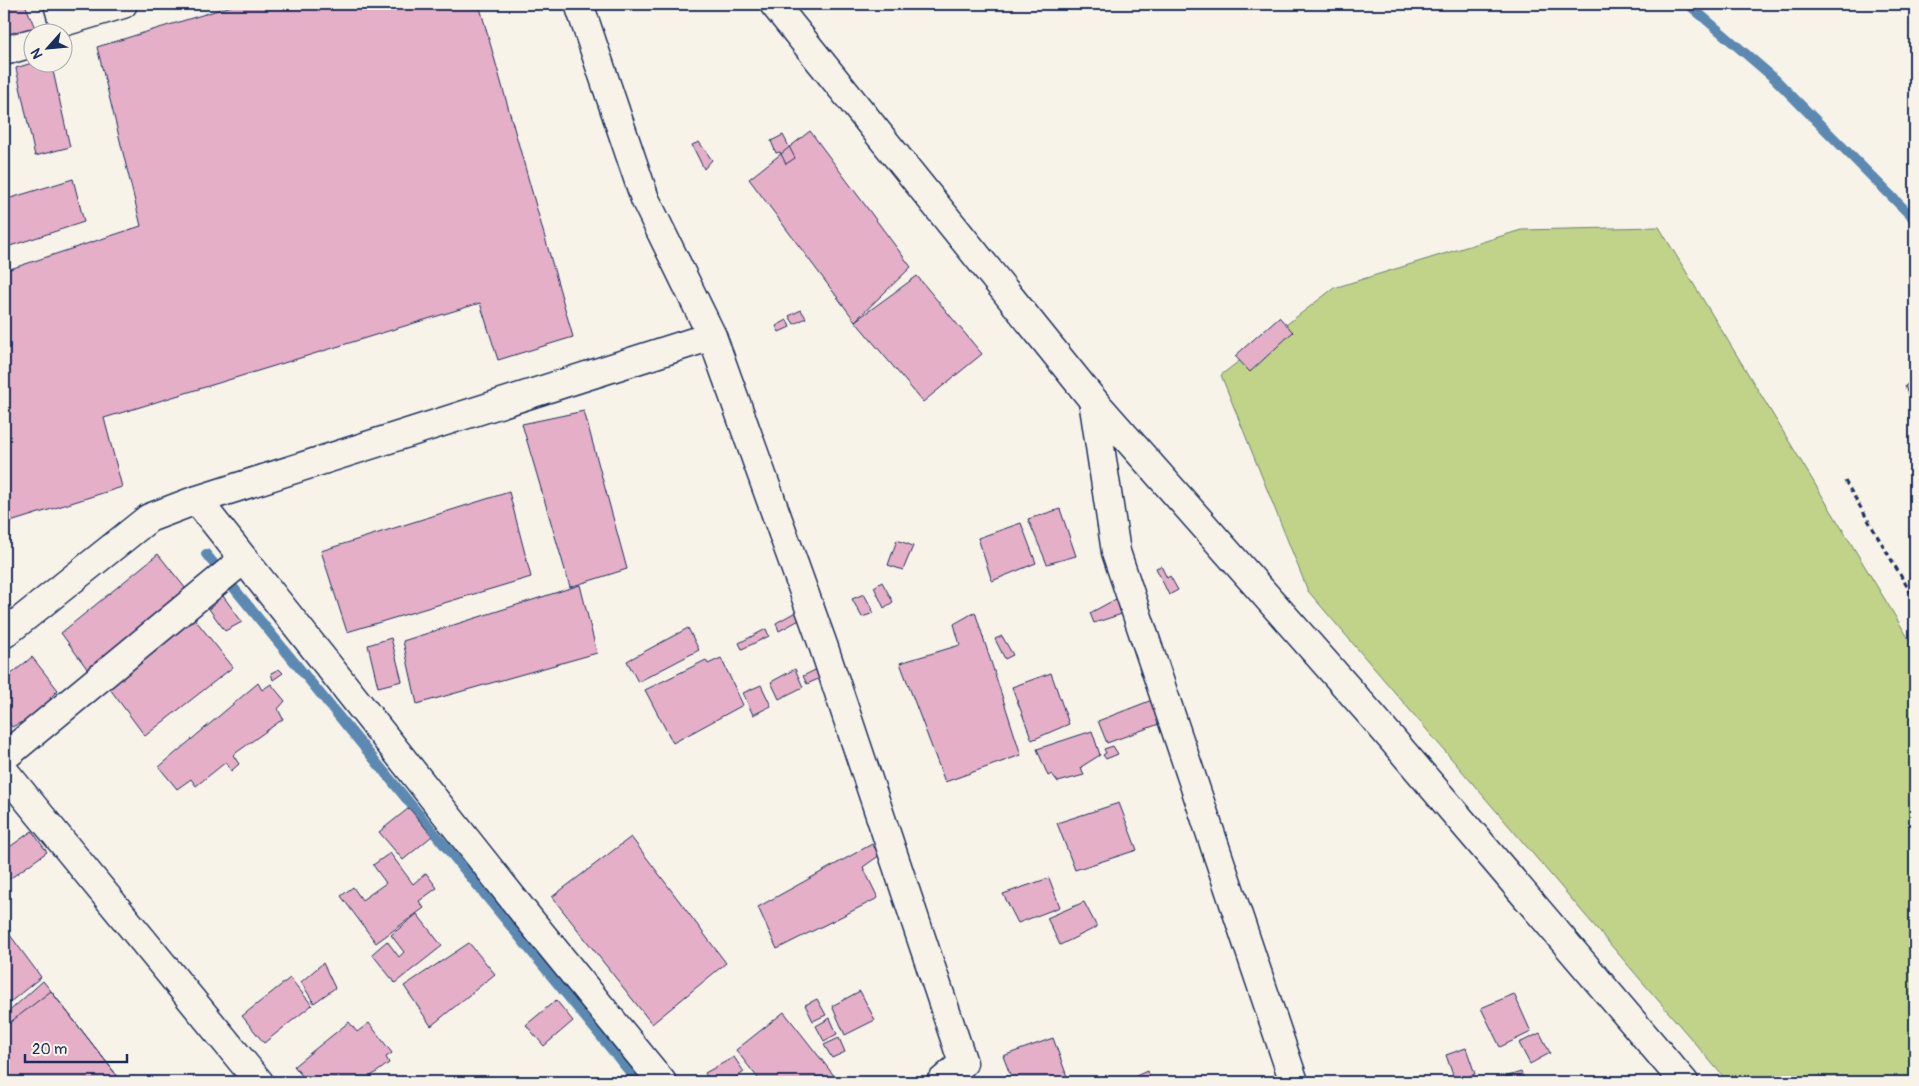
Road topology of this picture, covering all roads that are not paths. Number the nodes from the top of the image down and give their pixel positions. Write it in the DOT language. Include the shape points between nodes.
graph roads {
  1 [pos="123,4"];
  2 [pos="579,4"];
  3 [pos="774,4"];
  4 [pos="59,19"];
  5 [pos="22,46"];
  6 [pos="4,51"];
  7 [pos="712,336"];
  8 [pos="1093,400"];
  9 [pos="197,500"];
  10 [pos="244,559"];
  11 [pos="4,634"];
  12 [pos="4,758"];
  13 [pos="4,771"];
  14 [pos="259,1082"];
  15 [pos="662,1082"];
  16 [pos="941,1082"];
  17 [pos="1294,1082"];
  18 [pos="1684,1082"];
  1 -- 4 [label="street"];
  2 -- 7 [label="street" via="645,199"];
  3 -- 8 [label="street"];
  5 -- 6 [label="street"];
  7 -- 9 [label="street"];
  7 -- 16 [label="street" via="823,645 963,1063"];
  8 -- 17 [label="street" via="1116,552"];
  8 -- 18 [label="street" via="1374,718"];
  9 -- 10 [label="street"];
  9 -- 11 [label="street" via="149,518"];
  10 -- 12 [label="street"];
  10 -- 15 [label="street"];
  13 -- 14 [label="street"];
}
